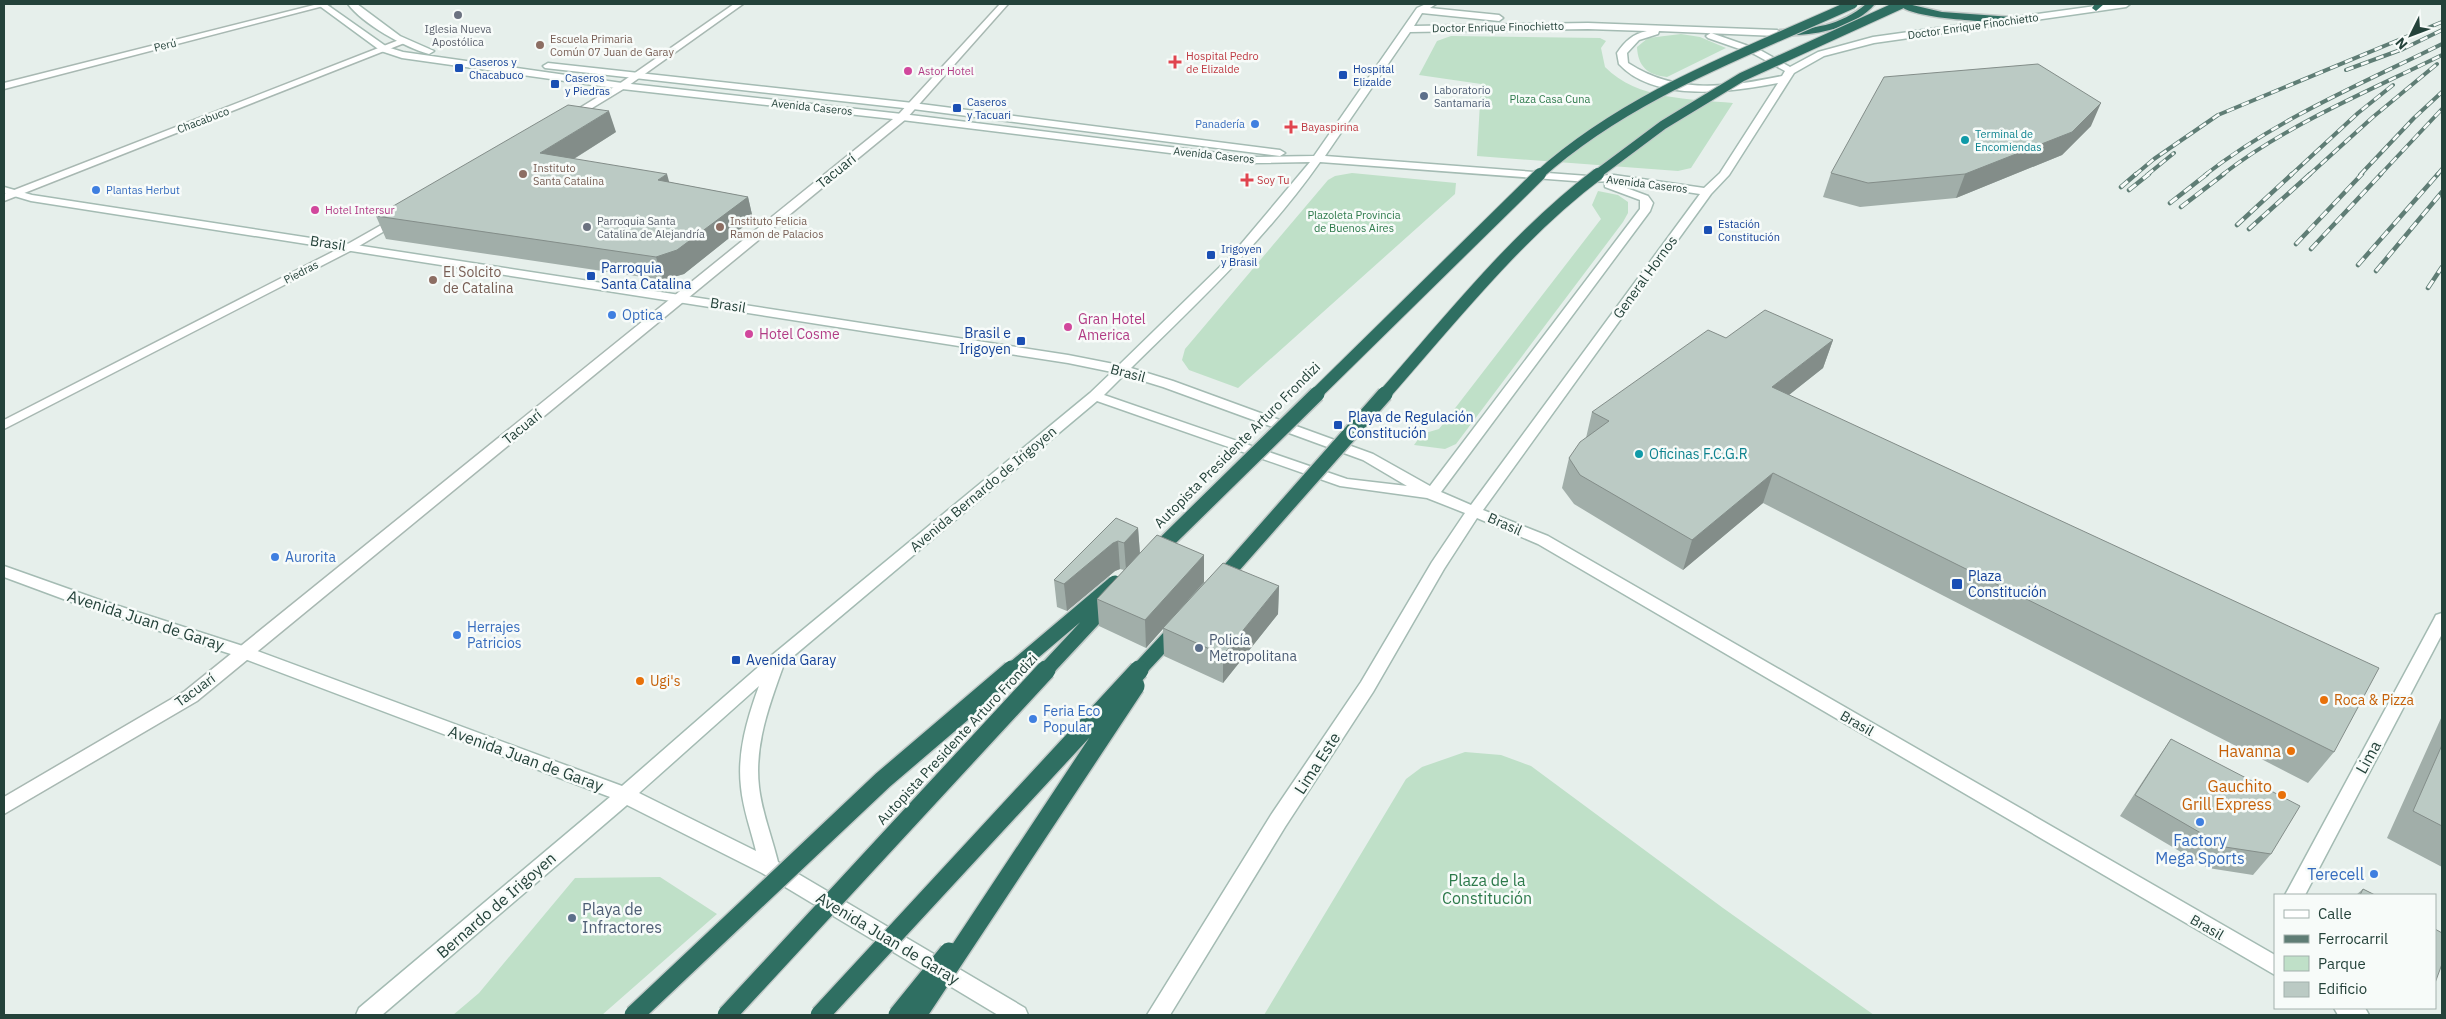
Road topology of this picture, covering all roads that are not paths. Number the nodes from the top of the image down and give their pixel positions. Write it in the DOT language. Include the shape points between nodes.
graph roads {
  1 [pos="323,4"];
  2 [pos="352,4"];
  3 [pos="738,4"];
  4 [pos="1004,4"];
  5 [pos="1432,4"];
  6 [pos="1853,4"];
  7 [pos="1871,4"];
  8 [pos="1902,4"];
  9 [pos="2126,4"];
  10 [pos="2098,6"];
  11 [pos="1419,7"];
  12 [pos="2012,20"];
  13 [pos="1588,26"];
  14 [pos="1407,29"];
  15 [pos="1671,29"];
  16 [pos="1683,29"];
  17 [pos="1777,33"];
  18 [pos="402,42"];
  19 [pos="384,49"];
  20 [pos="1821,54"];
  21 [pos="1788,74"];
  22 [pos="635,76"];
  23 [pos="4,86"];
  24 [pos="622,86"];
  25 [pos="913,106"];
  26 [pos="902,117"];
  27 [pos="563,121"];
  28 [pos="1318,159"];
  29 [pos="1588,179"];
  30 [pos="1707,192"];
  31 [pos="7,194"];
  32 [pos="410,212"];
  33 [pos="350,246"];
  34 [pos="681,298"];
  35 [pos="1122,370"];
  36 [pos="1095,396"];
  37 [pos="4,425"];
  38 [pos="1432,494"];
  39 [pos="1475,510"];
  40 [pos="1135,570"];
  41 [pos="4,571"];
  42 [pos="1213,588"];
  43 [pos="1187,618"];
  44 [pos="2442,619"];
  45 [pos="1161,647"];
  46 [pos="243,652"];
  47 [pos="777,660"];
  48 [pos="625,794"];
  49 [pos="4,806"];
  50 [pos="769,867"];
  51 [pos="1008,878"];
  52 [pos="2295,894"];
  53 [pos="2274,965"];
  54 [pos="2347,1009"];
  55 [pos="367,1015"];
  56 [pos="634,1015"];
  57 [pos="727,1015"];
  58 [pos="820,1015"];
  59 [pos="898,1015"];
  60 [pos="917,1015"];
  61 [pos="1017,1015"];
  62 [pos="1158,1015"];
  63 [pos="2358,1015"];
  1 -- 19 [label="main road, Avenida Caseros"];
  1 -- 23 [label="main road, Perú"];
  2 -- 18 [label="main road, Avenida Caseros"];
  3 -- 22 [label="main road"];
  4 -- 25 [label="main road, Tacuarí"];
  5 -- 11 [label="main road"];
  6 -- 40 [label="highway, Autopista Presidente Arturo Frondizi, bridge" via="1668,87 1567,150"];
  7 -- 17 [label="highway" via="1836,28"];
  8 -- 12 [label="highway" via="1944,15"];
  8 -- 42 [label="highway, bridge" via="1742,77 1664,125 1594,177 1483,283"];
  9 -- 10 [label="main road, Doctor Enrique Finochietto"];
  10 -- 12 [label="main road, Doctor Enrique Finochietto"];
  11 -- 13 [label="main road, Doctor Enrique Finochietto"];
  11 -- 14 [label="main road, Avenida Bernardo de Irigoyen"];
  12 -- 20 [label="main road, Doctor Enrique Finochietto" via="1873,40"];
  13 -- 14 [label="main road, Doctor Enrique Finochietto"];
  13 -- 15 [label="main road, Doctor Enrique Finochietto"];
  14 -- 28 [label="main road, Avenida Bernardo de Irigoyen"];
  15 -- 16 [label="main road, Doctor Enrique Finochietto"];
  15 -- 21 [label="main road" via="1642,35 1626,44 1622,53 1624,64 1644,78 1688,87 1732,88"];
  16 -- 17 [label="main road, Doctor Enrique Finochietto"];
  16 -- 21 [label="main road" via="1766,56"];
  18 -- 19 [label="main road, Chacabuco"];
  18 -- 22 [label="main road, Avenida Caseros" via="441,53"];
  19 -- 24 [label="main road, Avenida Caseros" via="402,55"];
  19 -- 31 [label="main road, Chacabuco"];
  20 -- 21 [label="main road, General Hornos"];
  21 -- 30 [label="main road, General Hornos" via="1724,175"];
  22 -- 24 [label="main road"];
  22 -- 25 [label="main road, Avenida Caseros"];
  24 -- 26 [label="main road, Avenida Caseros"];
  24 -- 27 [label="main road"];
  25 -- 26 [label="main road, Tacuarí"];
  25 -- 28 [label="main road, Avenida Caseros"];
  26 -- 28 [label="main road, Avenida Caseros" via="1251,160"];
  26 -- 34 [label="main road, Tacuarí"];
  28 -- 29 [label="main road, Avenida Caseros"];
  28 -- 35 [label="main road, Avenida Bernardo de Irigoyen" via="1235,259"];
  29 -- 30 [label="main road, Avenida Caseros" via="1614,178"];
  29 -- 38 [label="main road" via="1634,193 1647,203 1646,209"];
  30 -- 39 [label="main road, General Hornos"];
  31 -- 33 [label="main road, Brasil"];
  32 -- 33 [label="main road, Piedras"];
  33 -- 34 [label="main road, Brasil"];
  33 -- 37 [label="main road, Piedras"];
  34 -- 35 [label="main road, Brasil"];
  34 -- 46 [label="main road, Tacuarí"];
  35 -- 36 [label="main road, Avenida Bernardo de Irigoyen"];
  35 -- 38 [label="main road, Brasil" via="1368,457"];
  36 -- 38 [label="main road, Brasil" via="1345,483"];
  36 -- 47 [label="main road, Avenida Bernardo de Irigoyen"];
  38 -- 39 [label="main road, Brasil"];
  39 -- 53 [label="main road, Brasil" via="1551,545"];
  39 -- 62 [label="main road, Lima Este" via="1367,687 1278,821"];
  40 -- 56 [label="highway, bridge" via="883,780"];
  40 -- 57 [label="highway, Autopista Presidente Arturo Frondizi, bridge"];
  41 -- 46 [label="main road, Avenida Juan de Garay"];
  43 -- 45 [label="highway, bridge"];
  44 -- 52 [label="main road, Lima"];
  45 -- 51 [label="highway, bridge"];
  45 -- 58 [label="highway, bridge"];
  46 -- 48 [label="main road, Avenida Juan de Garay"];
  46 -- 49 [label="main road, Tacuarí" via="191,696"];
  47 -- 48 [label="main road, Avenida Bernardo de Irigoyen"];
  47 -- 50 [label="main road" via="758,719 749,767 753,804"];
  48 -- 50 [label="main road, Avenida Juan de Garay"];
  48 -- 55 [label="main road, Bernardo de Irigoyen"];
  50 -- 61 [label="main road, Avenida Juan de Garay"];
  51 -- 59 [label="highway, bridge"];
  51 -- 60 [label="highway, bridge"];
  54 -- 63 [label="main road"];
}
